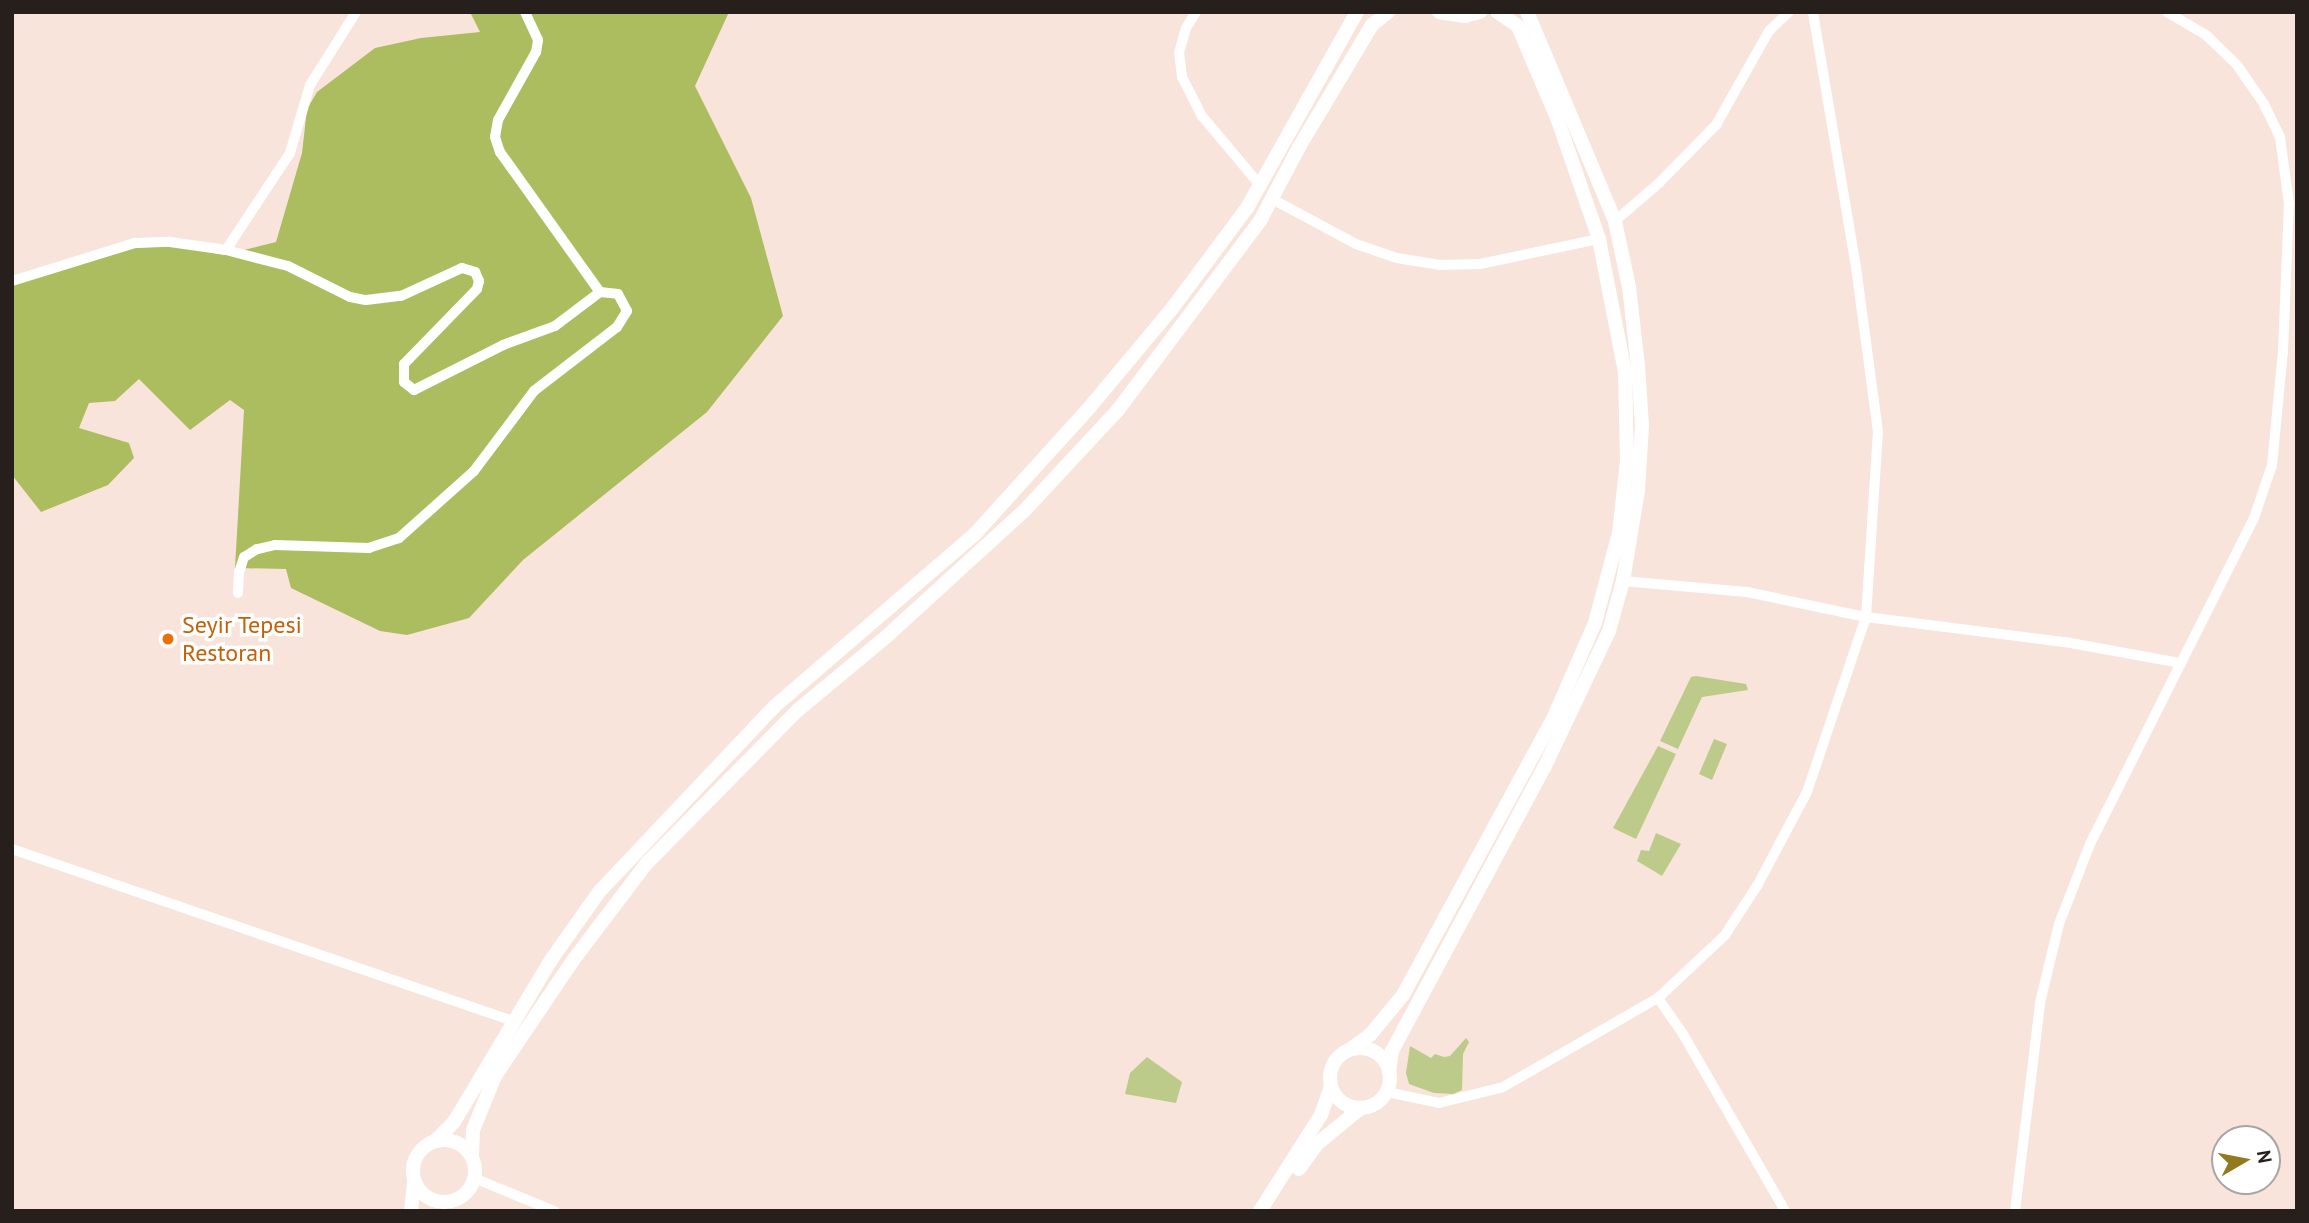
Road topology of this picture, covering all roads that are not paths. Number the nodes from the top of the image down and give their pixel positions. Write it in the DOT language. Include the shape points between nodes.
graph roads {
  1 [pos="356,12"];
  2 [pos="525,12"];
  3 [pos="1196,12"];
  4 [pos="1357,12"];
  5 [pos="1388,12"];
  6 [pos="1439,12"];
  7 [pos="1480,12"];
  8 [pos="1497,12"];
  9 [pos="1527,12"];
  10 [pos="1789,12"];
  11 [pos="1813,12"];
  12 [pos="2167,12"];
  13 [pos="1260,185"];
  14 [pos="1272,199"];
  15 [pos="1615,221"];
  16 [pos="1599,239"];
  17 [pos="226,250"];
  18 [pos="12,281"];
  19 [pos="600,292"];
  20 [pos="1623,581"];
  21 [pos="238,593"];
  22 [pos="1866,617"];
  23 [pos="2181,663"];
  24 [pos="12,849"];
  25 [pos="1658,998"];
  26 [pos="513,1021"];
  27 [pos="1353,1048"];
  28 [pos="1390,1072"];
  29 [pos="1331,1086"];
  30 [pos="1387,1092"];
  31 [pos="1361,1108"];
  32 [pos="435,1141"];
  33 [pos="472,1157"];
  34 [pos="474,1178"];
  35 [pos="414,1182"];
  36 [pos="451,1206"];
  37 [pos="411,1211"];
  38 [pos="554,1211"];
  39 [pos="1260,1211"];
  40 [pos="1270,1211"];
  41 [pos="1785,1211"];
  42 [pos="2015,1211"];
  1 -- 17 [label="street" via="310,85 290,153"];
  2 -- 19 [label="street" via="538,40 536,52 498,120 495,137 500,152"];
  3 -- 13 [label="street" via="1179,52 1182,77 1202,116"];
  4 -- 13 [label="street"];
  5 -- 14 [label="street" via="1372,25"];
  6 -- 7 [label="street" via="1465,16"];
  8 -- 16 [label="street" via="1518,26 1557,118"];
  9 -- 15 [label="street"];
  10 -- 15 [label="street" via="1769,31 1716,125"];
  11 -- 22 [label="street" via="1878,432"];
  12 -- 23 [label="street" via="2206,35 2237,65 2264,104 2280,137 2289,204 2272,466 2254,518"];
  13 -- 26 [label="street" via="1171,310 974,535 775,706 599,892"];
  14 -- 16 [label="street" via="1356,244 1397,258 1440,265 1480,264"];
  14 -- 33 [label="street" via="1118,410 1034,500 887,636 798,710 647,863 574,959 495,1076 472,1130"];
  15 -- 20 [label="street" via="1629,287 1642,426 1638,490"];
  16 -- 27 [label="street" via="1625,372 1628,460 1619,533 1595,623 1553,719 1403,995"];
  17 -- 18 [label="street" via="170,242 135,243"];
  17 -- 19 [label="street" via="288,266 366,300 401,296 462,268 475,272 477,289 404,364 404,383 414,390 503,345 555,326"];
  19 -- 21 [label="street" via="618,294 627,311 617,327 534,391 474,471 399,538 369,548 275,545 257,549 244,557"];
  20 -- 22 [label="street" via="1747,592"];
  20 -- 28 [label="street" via="1609,631 1574,707 1392,1051"];
  22 -- 23 [label="street" via="2065,642"];
  22 -- 25 [label="street" via="1807,792 1757,886 1725,935"];
  23 -- 42 [label="street" via="2090,845 2059,924 2040,1003"];
  24 -- 26 [label="street"];
  25 -- 30 [label="street" via="1503,1087 1439,1102"];
  25 -- 41 [label="street" via="1684,1034"];
  26 -- 32 [label="street" via="454,1122"];
  27 -- 28 [label="street" via="1379,1055"];
  27 -- 29 [label="street" via="1332,1067"];
  28 -- 30 [label="street"];
  29 -- 31 [label="street" via="1342,1102"];
  29 -- 39 [label="street" via="1321,1115"];
  30 -- 31 [label="street" via="1371,1106"];
  31 -- 40 [label="street" via="1317,1144"];
  32 -- 33 [label="street" via="457,1143"];
  32 -- 35 [label="street" via="418,1153"];
  33 -- 34 [label="street"];
  34 -- 36 [label="street" via="464,1196"];
  34 -- 38 [label="street"];
  35 -- 36 [label="street" via="427,1198"];
  35 -- 37 [label="street"];
}
